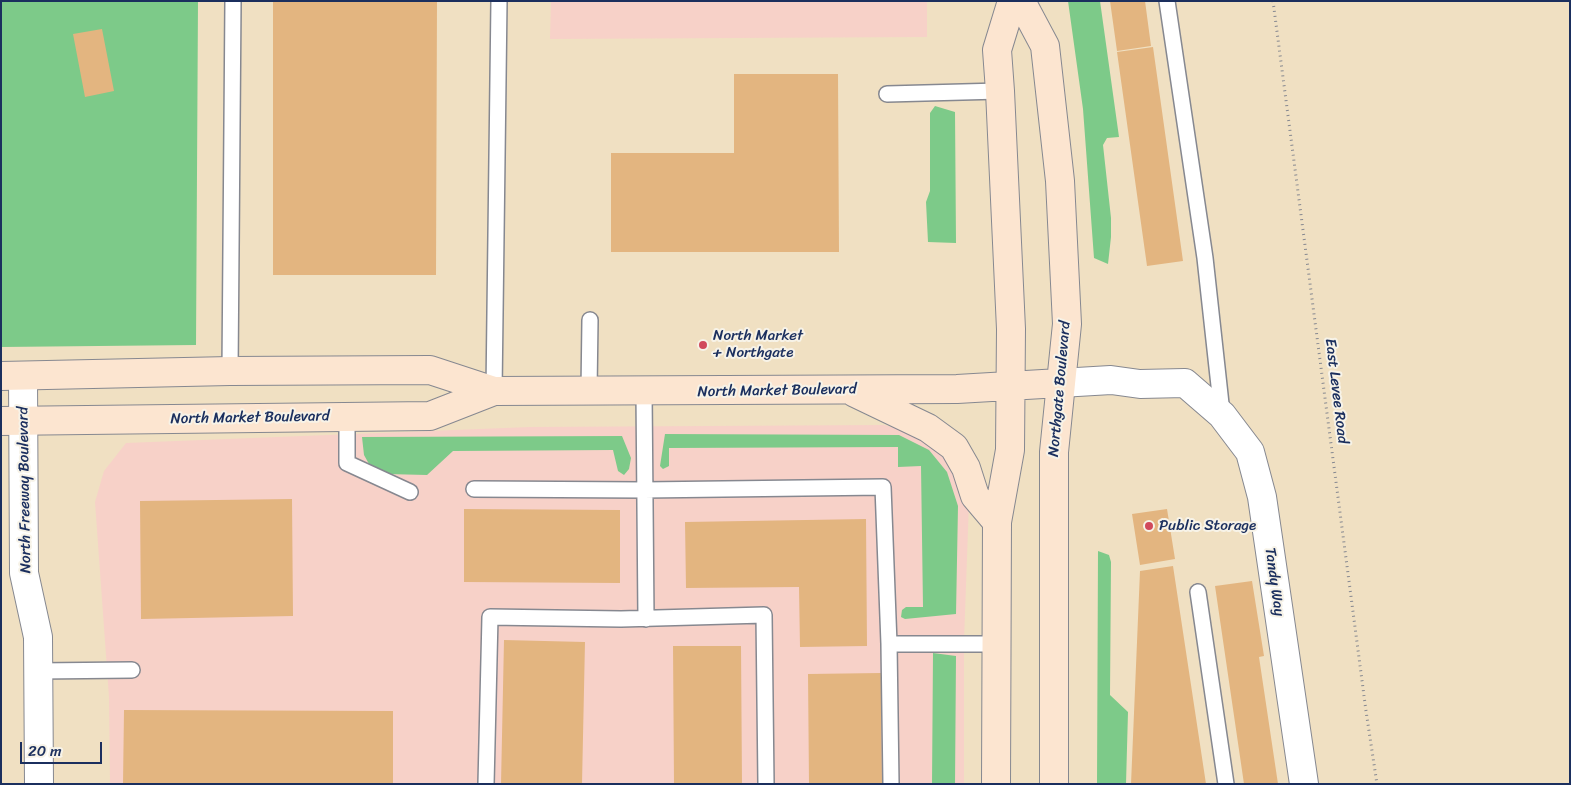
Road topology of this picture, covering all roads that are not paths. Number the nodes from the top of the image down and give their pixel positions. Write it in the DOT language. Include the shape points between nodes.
graph roads {
  1 [pos="233,1"];
  2 [pos="499,1"];
  3 [pos="1012,1"];
  4 [pos="1021,1"];
  5 [pos="1167,1"];
  6 [pos="1000,91"];
  7 [pos="887,94"];
  8 [pos="590,320"];
  9 [pos="230,371"];
  10 [pos="12,376"];
  11 [pos="1060,383"];
  12 [pos="1010,387"];
  13 [pos="849,390"];
  14 [pos="494,391"];
  15 [pos="589,391"];
  16 [pos="644,392"];
  17 [pos="1222,415"];
  18 [pos="347,417"];
  19 [pos="12,421"];
  20 [pos="474,489"];
  21 [pos="644,490"];
  22 [pos="410,492"];
  23 [pos="997,522"];
  24 [pos="1198,592"];
  25 [pos="646,618"];
  26 [pos="889,644"];
  27 [pos="997,644"];
  28 [pos="132,670"];
  29 [pos="38,671"];
  30 [pos="39,784"];
  31 [pos="486,784"];
  32 [pos="766,784"];
  33 [pos="891,784"];
  34 [pos="996,784"];
  35 [pos="1054,784"];
  36 [pos="1226,784"];
  37 [pos="1304,784"];
  1 -- 9 [label="lane"];
  2 -- 14 [label="lane"];
  3 -- 6 [label="main road" via="997,50"];
  4 -- 11 [label="main road, Northgate Boulevard" via="1045,46 1060,180 1067,324"];
  5 -- 17 [label="lane" via="1205,258"];
  6 -- 7 [label="lane"];
  6 -- 12 [label="main road" via="1011,329"];
  8 -- 15 [label="lane"];
  9 -- 10 [label="main road, North Market Boulevard"];
  9 -- 14 [label="main road, North Market Boulevard" via="430,370"];
  10 -- 19 [label="street, North Freeway Boulevard"];
  11 -- 12 [label="main road, North Market Boulevard"];
  11 -- 17 [label="street, Tandy Way" via="1111,380 1140,384 1185,383"];
  11 -- 35 [label="main road, Northgate Boulevard" via="1054,452"];
  12 -- 13 [label="main road, North Market Boulevard"];
  12 -- 23 [label="main road" via="1010,450"];
  13 -- 16 [label="main road, North Market Boulevard"];
  13 -- 23 [label="main road" via="928,428 954,447 966,468 975,496"];
  14 -- 15 [label="main road, North Market Boulevard"];
  14 -- 18 [label="main road, North Market Boulevard" via="430,416"];
  15 -- 16 [label="main road, North Market Boulevard"];
  16 -- 21 [label="lane"];
  17 -- 37 [label="street, Tandy Way" via="1250,452 1262,497"];
  18 -- 19 [label="main road, North Market Boulevard"];
  18 -- 22 [label="lane" via="347,463"];
  19 -- 29 [label="street, North Freeway Boulevard" via="24,573 38,637"];
  20 -- 21 [label="lane"];
  21 -- 25 [label="lane"];
  21 -- 26 [label="lane" via="883,487"];
  23 -- 27 [label="main road"];
  24 -- 36 [label="lane"];
  25 -- 31 [label="lane" via="490,617"];
  25 -- 32 [label="lane" via="764,615"];
  26 -- 27 [label="lane"];
  26 -- 33 [label="lane"];
  27 -- 34 [label="main road"];
  28 -- 29 [label="lane"];
  29 -- 30 [label="street, North Freeway Boulevard"];
}
